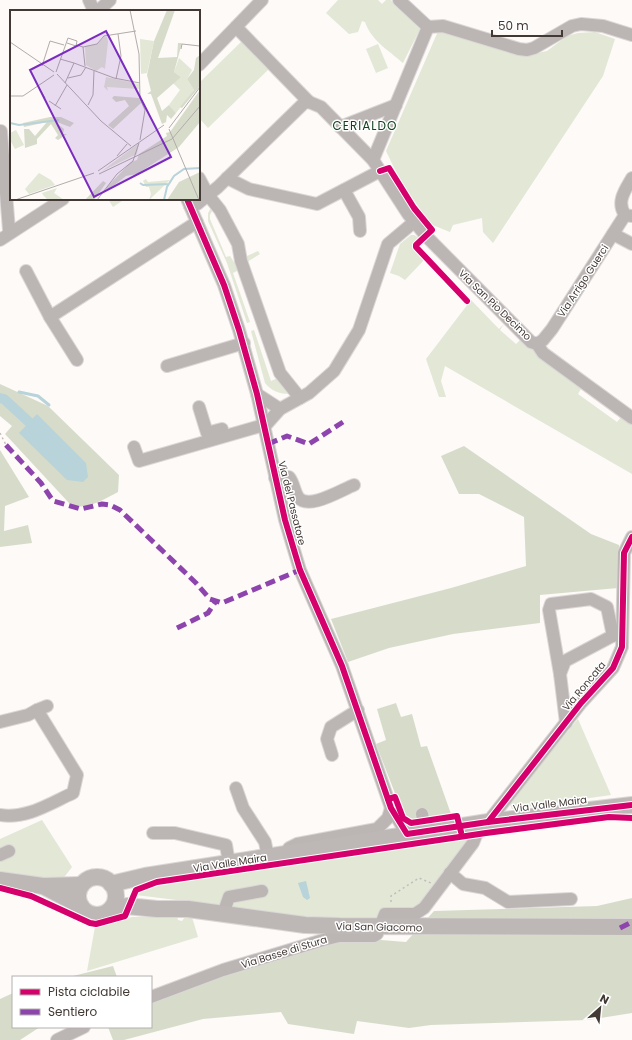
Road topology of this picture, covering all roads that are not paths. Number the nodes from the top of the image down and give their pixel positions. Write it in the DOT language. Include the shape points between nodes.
graph roads {
  1 [pos="89,0"];
  2 [pos="110,0"];
  3 [pos="262,0"];
  4 [pos="399,0"];
  5 [pos="94,10"];
  6 [pos="99,10"];
  7 [pos="428,27"];
  8 [pos="236,28"];
  9 [pos="632,35"];
  10 [pos="200,65"];
  11 [pos="310,102"];
  12 [pos="396,105"];
  13 [pos="340,127"];
  14 [pos="4,131"];
  15 [pos="372,160"];
  16 [pos="380,171"];
  17 [pos="227,178"];
  18 [pos="632,178"];
  19 [pos="200,180"];
  20 [pos="344,190"];
  21 [pos="208,195"];
  22 [pos="61,200"];
  23 [pos="189,202"];
  24 [pos="629,215"];
  25 [pos="197,222"];
  26 [pos="414,222"];
  27 [pos="9,230"];
  28 [pos="360,231"];
  29 [pos="613,234"];
  30 [pos="0,240"];
  31 [pos="632,244"];
  32 [pos="26,271"];
  33 [pos="50,317"];
  34 [pos="244,343"];
  35 [pos="537,344"];
  36 [pos="76,360"];
  37 [pos="167,366"];
  38 [pos="257,394"];
  39 [pos="300,398"];
  40 [pos="199,407"];
  41 [pos="280,409"];
  42 [pos="632,418"];
  43 [pos="264,423"];
  44 [pos="134,447"];
  45 [pos="275,478"];
  46 [pos="354,485"];
  47 [pos="632,538"];
  48 [pos="618,633"];
  49 [pos="560,674"];
  50 [pos="358,710"];
  51 [pos="0,722"];
  52 [pos="566,723"];
  53 [pos="332,755"];
  54 [pos="236,788"];
  55 [pos="630,807"];
  56 [pos="391,808"];
  57 [pos="0,814"];
  58 [pos="422,814"];
  59 [pos="484,823"];
  60 [pos="426,832"];
  61 [pos="153,833"];
  62 [pos="407,834"];
  63 [pos="287,855"];
  64 [pos="268,857"];
  65 [pos="229,863"];
  66 [pos="450,873"];
  67 [pos="0,880"];
  68 [pos="43,886"];
  69 [pos="81,886"];
  70 [pos="262,891"];
  71 [pos="116,898"];
  72 [pos="571,899"];
  73 [pos="81,906"];
  74 [pos="223,914"];
  75 [pos="380,927"];
  76 [pos="632,928"];
  77 [pos="152,997"];
  78 [pos="82,1028"];
  79 [pos="57,1040"];
  1 -- 5 [label="street"];
  2 -- 6 [label="street"];
  3 -- 8 [label="street"];
  4 -- 7 [label="street"];
  7 -- 9 [label="street" via="443,26 527,50 572,26 581,24 602,26"];
  7 -- 12 [label="street"];
  8 -- 10 [label="street"];
  8 -- 11 [label="street, Via San Pio Decimo"];
  11 -- 13 [label="street, Via San Pio Decimo" via="321,107"];
  11 -- 17 [label="street" via="301,106"];
  12 -- 13 [label="street"];
  12 -- 15 [label="street"];
  13 -- 15 [label="street, Via San Pio Decimo"];
  14 -- 27 [label="street"];
  15 -- 16 [label="street, Via San Pio Decimo"];
  16 -- 20 [label="street"];
  16 -- 26 [label="street, Via San Pio Decimo"];
  17 -- 20 [label="street" via="248,188 317,204"];
  17 -- 21 [label="street"];
  18 -- 24 [label="street, Via Arrigo Guerci" via="621,202 621,207"];
  19 -- 21 [label="street"];
  20 -- 28 [label="street" via="359,216"];
  21 -- 23 [label="street" via="197,204"];
  21 -- 39 [label="street" via="220,210 238,244 241,260 280,373"];
  22 -- 30 [label="street"];
  23 -- 25 [label="street, Via del Passatore"];
  24 -- 29 [label="street, Via Arrigo Guerci"];
  25 -- 33 [label="street"];
  25 -- 34 [label="street, Via del Passatore" via="224,285"];
  26 -- 35 [label="street, Via San Pio Decimo" via="478,290 531,342"];
  26 -- 39 [label="street" via="388,244 359,330 344,356 321,384"];
  29 -- 31 [label="street"];
  29 -- 35 [label="street, Via Arrigo Guerci" via="552,329"];
  32 -- 33 [label="street"];
  33 -- 36 [label="street"];
  34 -- 37 [label="street"];
  34 -- 38 [label="street, Via del Passatore"];
  35 -- 42 [label="street, Via San Pio Decimo" via="543,353"];
  38 -- 41 [label="street"];
  38 -- 43 [label="street, Via del Passatore"];
  39 -- 41 [label="street"];
  40 -- 43 [label="street" via="207,433"];
  41 -- 43 [label="street"];
  43 -- 44 [label="street" via="139,461"];
  43 -- 45 [label="street, Via del Passatore"];
  45 -- 46 [label="street" via="289,477 298,498 312,503"];
  45 -- 50 [label="street, Via del Passatore" via="300,570 342,666"];
  47 -- 48 [label="street, Via Roncata" via="624,553"];
  48 -- 49 [label="street" via="565,662"];
  48 -- 49 [label="street" via="607,607 590,599 551,604 549,610"];
  48 -- 52 [label="street, Via Roncata" via="622,647 613,668"];
  49 -- 52 [label="street"];
  50 -- 53 [label="street" via="332,727 327,739"];
  50 -- 56 [label="street, Via del Passatore"];
  51 -- 57 [label="street" via="28,716 42,708 77,775 73,793 38,810 14,817"];
  52 -- 59 [label="street, Via Roncata"];
  54 -- 64 [label="street" via="244,808 265,842"];
  55 -- 59 [label="main road, Via Valle Maira"];
  56 -- 62 [label="street, Via del Passatore"];
  56 -- 63 [label="street" via="388,818 377,829 297,844 289,848"];
  58 -- 60 [label="street"];
  59 -- 60 [label="main road, Via Valle Maira"];
  59 -- 66 [label="street, Via Basse di Stura" via="473,843"];
  60 -- 62 [label="main road, Via Valle Maira"];
  61 -- 65 [label="street" via="175,833 226,845"];
  62 -- 63 [label="main road, Via Valle Maira"];
  63 -- 64 [label="main road, Via Valle Maira"];
  64 -- 65 [label="main road, Via Valle Maira"];
  65 -- 71 [label="main road, Via Valle Maira" via="145,876"];
  66 -- 72 [label="street" via="463,884 485,888 508,902"];
  66 -- 75 [label="street, Via Basse di Stura" via="419,912 385,914"];
  67 -- 68 [label="main road"];
  68 -- 69 [label="main road"];
  68 -- 73 [label="main road"];
  69 -- 71 [label="main road" via="89,878 101,877"];
  69 -- 73 [label="main road" via="78,896"];
  70 -- 74 [label="street" via="229,897"];
  71 -- 73 [label="main road" via="100,915 89,913"];
  71 -- 74 [label="main road, Via San Giacomo" via="146,909 188,908"];
  74 -- 75 [label="main road, Via San Giacomo" via="305,925"];
  75 -- 76 [label="main road, Via San Giacomo"];
  75 -- 77 [label="street, Via Basse di Stura" via="374,936 339,936 323,940 223,970"];
  78 -- 79 [label="street"];
}
